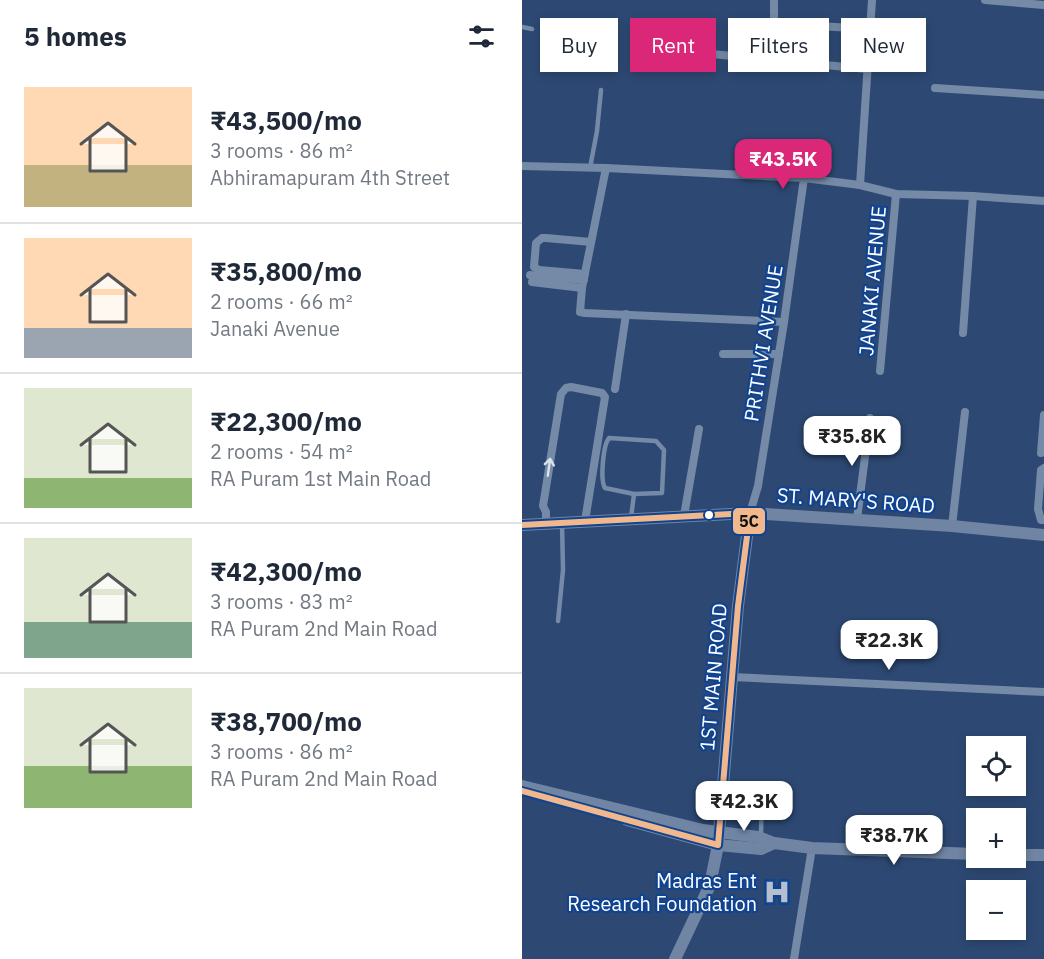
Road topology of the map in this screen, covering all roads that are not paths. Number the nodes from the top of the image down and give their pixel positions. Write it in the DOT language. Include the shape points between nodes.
graph roads {
  1 [pos="774,0"];
  2 [pos="872,0"];
  3 [pos="985,0"];
  4 [pos="1038,3"];
  5 [pos="871,18"];
  6 [pos="522,27"];
  7 [pos="841,27"];
  8 [pos="532,29"];
  9 [pos="716,54"];
  10 [pos="841,66"];
  11 [pos="867,72"];
  12 [pos="935,88"];
  13 [pos="601,90"];
  14 [pos="1044,95"];
  15 [pos="522,166"];
  16 [pos="590,168"];
  17 [pos="606,168"];
  18 [pos="804,178"];
  19 [pos="860,185"];
  20 [pos="896,194"];
  21 [pos="973,196"];
  22 [pos="1044,201"];
  23 [pos="591,242"];
  24 [pos="531,279"];
  25 [pos="584,281"];
  26 [pos="626,314"];
  27 [pos="784,322"];
  28 [pos="963,333"];
  29 [pos="723,354"];
  30 [pos="779,354"];
  31 [pos="880,371"];
  32 [pos="615,389"];
  33 [pos="965,412"];
  34 [pos="1044,415"];
  35 [pos="870,418"];
  36 [pos="699,429"];
  37 [pos="1041,453"];
  38 [pos="1044,468"];
  39 [pos="634,494"];
  40 [pos="750,513"];
  41 [pos="684,516"];
  42 [pos="632,518"];
  43 [pos="857,519"];
  44 [pos="1042,520"];
  45 [pos="585,521"];
  46 [pos="546,524"];
  47 [pos="562,524"];
  48 [pos="522,525"];
  49 [pos="952,526"];
  50 [pos="1042,535"];
  51 [pos="558,621"];
  52 [pos="732,677"];
  53 [pos="1044,692"];
  54 [pos="522,786"];
  55 [pos="522,791"];
  56 [pos="762,791"];
  57 [pos="744,815"];
  58 [pos="761,816"];
  59 [pos="718,838"];
  60 [pos="761,838"];
  61 [pos="774,843"];
  62 [pos="812,848"];
  63 [pos="966,854"];
  64 [pos="1026,855"];
  65 [pos="1044,855"];
  66 [pos="675,959"];
  67 [pos="794,959"];
  1 -- 7 [label="street" via="774,20 780,24"];
  2 -- 5 [label="street"];
  3 -- 4 [label="street"];
  6 -- 8 [label="lane"];
  9 -- 10 [label="street"];
  11 -- 19 [label="street"];
  12 -- 14 [label="street"];
  13 -- 16 [label="lane"];
  15 -- 16 [label="street"];
  16 -- 17 [label="street"];
  17 -- 18 [label="street"];
  17 -- 23 [label="street"];
  18 -- 19 [label="street"];
  18 -- 27 [label="street, PRITHVI AVENUE"];
  19 -- 20 [label="street"];
  20 -- 21 [label="street"];
  20 -- 31 [label="street, JANAKI AVENUE"];
  21 -- 22 [label="street"];
  21 -- 28 [label="street"];
  23 -- 25 [label="street"];
  23 -- 25 [label="street" via="542,238 536,243 534,267"];
  24 -- 25 [label="street"];
  25 -- 26 [label="street" via="580,312"];
  26 -- 27 [label="street"];
  26 -- 32 [label="street"];
  27 -- 30 [label="street, PRITHVI AVENUE"];
  29 -- 30 [label="street"];
  30 -- 40 [label="street, PRITHVI AVENUE" via="758,486"];
  33 -- 49 [label="street"];
  34 -- 37 [label="street"];
  35 -- 43 [label="street"];
  36 -- 41 [label="street"];
  38 -- 44 [label="street" via="1038,509"];
  39 -- 39 [label="lane" via="603,486 605,443 609,438 656,441 664,450 662,493"];
  39 -- 42 [label="lane"];
  40 -- 41 [label="main road, ST. MARY'S ROAD"];
  40 -- 43 [label="main road, ST. MARY'S ROAD"];
  40 -- 52 [label="main road, 1ST MAIN ROAD"];
  41 -- 42 [label="main road, ST. MARY'S ROAD"];
  42 -- 45 [label="main road, ST. MARY'S ROAD"];
  43 -- 49 [label="main road, ST. MARY'S ROAD"];
  44 -- 50 [label="street"];
  46 -- 45 [label="street, one-way" via="543,506 561,393 571,387 605,397"];
  45 -- 47 [label="main road, ST. MARY'S ROAD"];
  46 -- 47 [label="main road, ST. MARY'S ROAD"];
  46 -- 48 [label="main road, ST. MARY'S ROAD"];
  47 -- 51 [label="lane"];
  49 -- 50 [label="main road, ST. MARY'S ROAD"];
  52 -- 53 [label="street"];
  52 -- 59 [label="main road, 1ST MAIN ROAD"];
  54 -- 59 [label="main road"];
  55 -- 59 [label="main road"];
  56 -- 58 [label="lane"];
  57 -- 58 [label="lane"];
  58 -- 60 [label="lane"];
  59 -- 60 [label="main road"];
  59 -- 61 [label="main road" via="761,849"];
  59 -- 66 [label="main road, 1ST MAIN ROAD" via="710,885"];
  60 -- 61 [label="main road"];
  61 -- 62 [label="main road"];
  62 -- 63 [label="main road"];
  62 -- 67 [label="street"];
  64 -- 65 [label="main road"];
}
